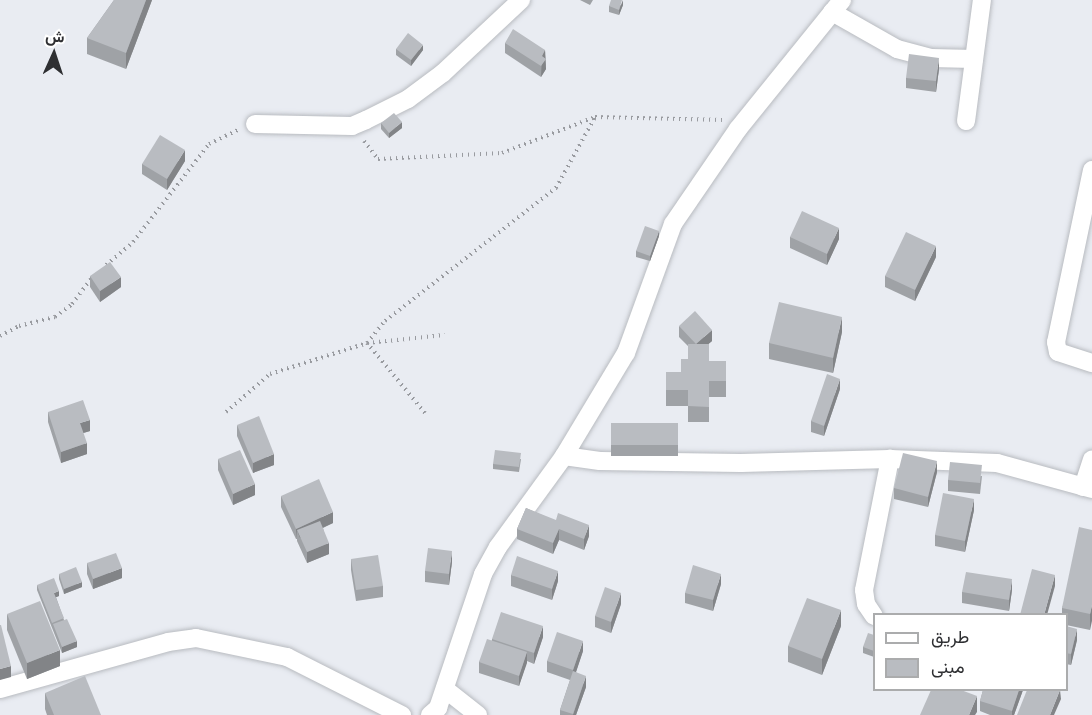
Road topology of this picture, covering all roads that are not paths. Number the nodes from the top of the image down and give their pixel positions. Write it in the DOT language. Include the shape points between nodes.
graph roads {
  1 [pos="521,0"];
  2 [pos="982,0"];
  3 [pos="837,6"];
  4 [pos="974,59"];
  5 [pos="966,121"];
  6 [pos="255,124"];
  7 [pos="1092,170"];
  8 [pos="1092,363"];
  9 [pos="564,456"];
  10 [pos="890,459"];
  11 [pos="1092,459"];
  12 [pos="1087,488"];
  13 [pos="873,614"];
  14 [pos="0,689"];
  15 [pos="445,689"];
  16 [pos="402,715"];
  17 [pos="430,715"];
  18 [pos="478,715"];
  1 -- 6 [label="street" via="408,99 352,126"];
  2 -- 4 [label="street"];
  3 -- 4 [label="street" via="897,49 931,58"];
  3 -- 9 [label="street" via="746,118 673,224 626,353"];
  4 -- 5 [label="street"];
  7 -- 8 [label="street" via="1056,342 1058,352"];
  9 -- 10 [label="street" via="600,461 741,463"];
  9 -- 15 [label="street" via="512,523 483,574"];
  10 -- 12 [label="street" via="998,463"];
  10 -- 13 [label="street" via="864,590"];
  11 -- 12 [label="street"];
  14 -- 16 [label="street" via="168,642 196,638 287,657"];
  15 -- 17 [label="street" via="438,708"];
  15 -- 18 [label="street" via="462,707"];
}
